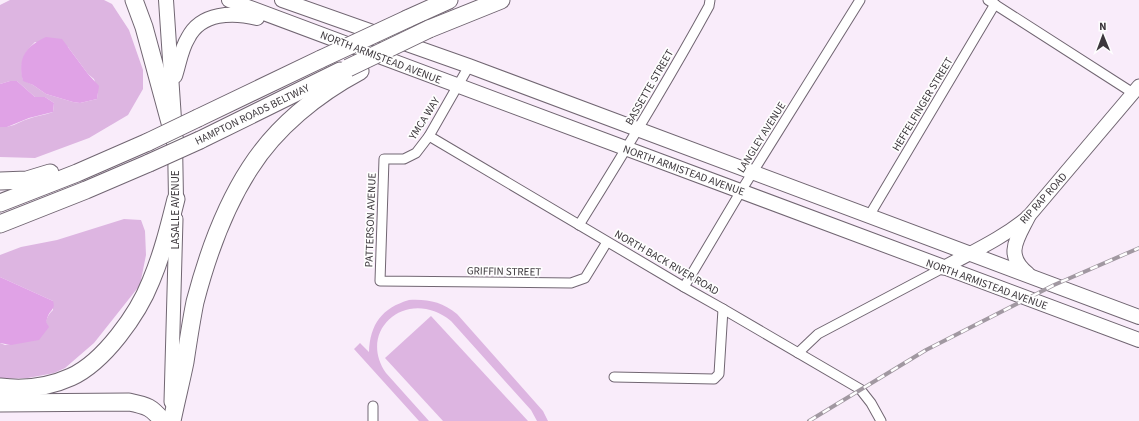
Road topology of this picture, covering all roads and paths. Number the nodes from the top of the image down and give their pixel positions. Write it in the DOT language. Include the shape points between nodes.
graph roads {
  1 [pos="134,0"];
  2 [pos="166,0"];
  3 [pos="231,0"];
  4 [pos="282,0"];
  5 [pos="449,0"];
  6 [pos="501,0"];
  7 [pos="710,0"];
  8 [pos="860,0"];
  9 [pos="992,2"];
  10 [pos="294,24"];
  11 [pos="469,66"];
  12 [pos="354,69"];
  13 [pos="172,84"];
  14 [pos="458,86"];
  15 [pos="1136,89"];
  16 [pos="638,129"];
  17 [pos="429,136"];
  18 [pos="148,137"];
  19 [pos="175,141"];
  20 [pos="626,148"];
  21 [pos="384,159"];
  22 [pos="753,172"];
  23 [pos="0,181"];
  24 [pos="741,191"];
  25 [pos="176,199"];
  26 [pos="62,200"];
  27 [pos="0,203"];
  28 [pos="869,216"];
  29 [pos="1028,217"];
  30 [pos="0,224"];
  31 [pos="579,226"];
  32 [pos="0,236"];
  33 [pos="607,242"];
  34 [pos="969,254"];
  35 [pos="943,268"];
  36 [pos="1033,278"];
  37 [pos="380,281"];
  38 [pos="684,287"];
  39 [pos="723,308"];
  40 [pos="1139,317"];
  41 [pos="1139,340"];
  42 [pos="798,353"];
  43 [pos="614,377"];
  44 [pos="0,387"];
  45 [pos="0,402"];
  46 [pos="373,406"];
  47 [pos="164,421"];
  48 [pos="171,421"];
  49 [pos="373,421"];
  50 [pos="881,421"];
  1 -- 19 [label="highway" via="144,27"];
  2 -- 13 [label="main road, LASALLE AVENUE"];
  3 -- 10 [label="main road, NORTH ARMISTEAD AVENUE"];
  4 -- 11 [label="main road, NORTH ARMISTEAD AVENUE"];
  5 -- 18 [label="highway, HAMPTON ROADS BELTWAY, bridge" via="248,94"];
  6 -- 12 [label="highway, HAMPTON ROADS BELTWAY, bridge" via="394,45"];
  7 -- 16 [label="street, BASSETTE STREET" via="690,41"];
  8 -- 22 [label="street, LANGLEY AVENUE"];
  9 -- 15 [label="street"];
  9 -- 28 [label="street, HEFFELFINGER STREET"];
  10 -- 13 [label="main road" via="239,14 211,18 191,32"];
  10 -- 14 [label="main road, NORTH ARMISTEAD AVENUE"];
  11 -- 14 [label="street, YMCA WAY"];
  11 -- 16 [label="main road, NORTH ARMISTEAD AVENUE"];
  12 -- 26 [label="highway, HAMPTON ROADS BELTWAY, bridge" via="150,163"];
  12 -- 48 [label="highway" via="283,128 250,167 231,202 208,260 196,302"];
  13 -- 19 [label="main road, LASALLE AVENUE"];
  14 -- 17 [label="street, YMCA WAY"];
  14 -- 20 [label="main road, NORTH ARMISTEAD AVENUE"];
  15 -- 29 [label="main road, RIP RAP ROAD"];
  16 -- 20 [label="street, BASSETTE STREET"];
  16 -- 22 [label="main road, NORTH ARMISTEAD AVENUE"];
  17 -- 21 [label="street, YMCA WAY" via="416,153 404,159"];
  17 -- 31 [label="street, NORTH BACK RIVER ROAD"];
  18 -- 23 [label="highway" via="42,176 27,180"];
  18 -- 27 [label="highway, HAMPTON ROADS BELTWAY" via="77,173"];
  19 -- 25 [label="main road, LASALLE AVENUE"];
  20 -- 24 [label="main road, NORTH ARMISTEAD AVENUE"];
  20 -- 31 [label="street, BASSETTE STREET"];
  21 -- 37 [label="street, PATTERSON AVENUE"];
  22 -- 24 [label="street, LANGLEY AVENUE"];
  22 -- 28 [label="main road, NORTH ARMISTEAD AVENUE"];
  24 -- 35 [label="main road, NORTH ARMISTEAD AVENUE"];
  24 -- 38 [label="street, LANGLEY AVENUE"];
  25 -- 44 [label="highway" via="151,282 125,327 102,353 87,367 55,384 13,389"];
  25 -- 48 [label="main road, LASALLE AVENUE"];
  26 -- 30 [label="highway, HAMPTON ROADS BELTWAY"];
  26 -- 32 [label="highway"];
  28 -- 34 [label="main road, NORTH ARMISTEAD AVENUE"];
  29 -- 34 [label="main road, RIP RAP ROAD" via="1014,229"];
  29 -- 36 [label="main road" via="1016,241 1014,255 1020,268"];
  31 -- 33 [label="street, NORTH BACK RIVER ROAD"];
  33 -- 37 [label="street, GRIFFIN STREET" via="585,278 570,284"];
  33 -- 38 [label="street, NORTH BACK RIVER ROAD"];
  34 -- 35 [label="main road, RIP RAP ROAD"];
  34 -- 36 [label="main road, NORTH ARMISTEAD AVENUE"];
  35 -- 41 [label="main road, NORTH ARMISTEAD AVENUE"];
  35 -- 42 [label="street, RIP RAP ROAD" via="818,334"];
  36 -- 40 [label="main road, NORTH ARMISTEAD AVENUE"];
  38 -- 39 [label="street, NORTH BACK RIVER ROAD"];
  39 -- 42 [label="street, NORTH BACK RIVER ROAD"];
  39 -- 43 [label="street" via="719,374 714,379"];
  42 -- 50 [label="street, NORTH BACK RIVER ROAD" via="860,389"];
  45 -- 47 [label="highway" via="129,402 147,406"];
  46 -- 49 [label="street"];
}
